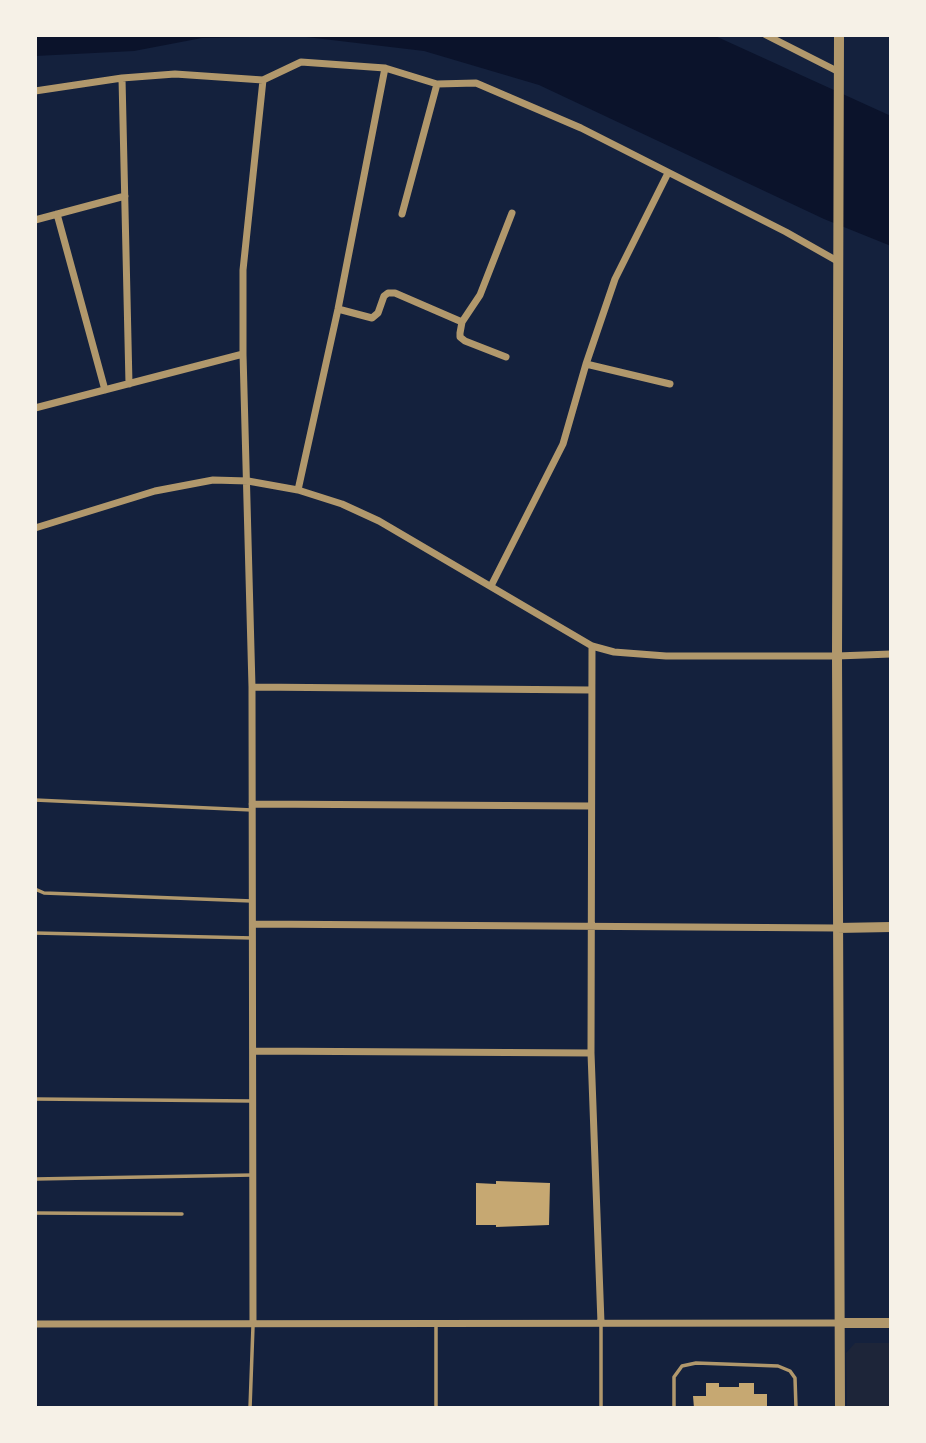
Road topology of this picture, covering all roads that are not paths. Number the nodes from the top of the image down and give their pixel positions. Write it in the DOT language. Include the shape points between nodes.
graph roads {
  1 [pos="766,35"];
  2 [pos="839,35"];
  3 [pos="385,68"];
  4 [pos="839,72"];
  5 [pos="122,78"];
  6 [pos="263,80"];
  7 [pos="437,84"];
  8 [pos="35,91"];
  9 [pos="668,173"];
  10 [pos="125,196"];
  11 [pos="512,213"];
  12 [pos="57,214"];
  13 [pos="402,214"];
  14 [pos="35,220"];
  15 [pos="839,262"];
  16 [pos="338,309"];
  17 [pos="462,322"];
  18 [pos="243,354"];
  19 [pos="506,357"];
  20 [pos="586,364"];
  21 [pos="129,384"];
  22 [pos="670,384"];
  23 [pos="105,390"];
  24 [pos="35,408"];
  25 [pos="248,481"];
  26 [pos="298,490"];
  27 [pos="35,528"];
  28 [pos="491,586"];
  29 [pos="592,646"];
  30 [pos="891,654"];
  31 [pos="837,656"];
  32 [pos="253,687"];
  33 [pos="591,690"];
  34 [pos="35,800"];
  35 [pos="591,806"];
  36 [pos="252,807"];
  37 [pos="35,890"];
  38 [pos="254,901"];
  39 [pos="254,923"];
  40 [pos="591,926"];
  41 [pos="891,927"];
  42 [pos="837,928"];
  43 [pos="35,933"];
  44 [pos="254,938"];
  45 [pos="254,1051"];
  46 [pos="591,1053"];
  47 [pos="35,1099"];
  48 [pos="254,1101"];
  49 [pos="254,1175"];
  50 [pos="35,1179"];
  51 [pos="35,1213"];
  52 [pos="182,1214"];
  53 [pos="436,1323"];
  54 [pos="601,1323"];
  55 [pos="841,1323"];
  56 [pos="891,1323"];
  57 [pos="35,1324"];
  58 [pos="253,1324"];
  59 [pos="250,1408"];
  60 [pos="436,1408"];
  61 [pos="601,1408"];
  62 [pos="674,1408"];
  63 [pos="796,1408"];
  64 [pos="840,1408"];
  1 -- 4 [label="street"];
  2 -- 4 [label="street"];
  3 -- 6 [label="street" via="301,62"];
  3 -- 7 [label="street"];
  3 -- 16 [label="street"];
  4 -- 15 [label="street"];
  5 -- 6 [label="street" via="175,74"];
  5 -- 8 [label="street"];
  5 -- 10 [label="street"];
  6 -- 18 [label="street" via="243,270"];
  7 -- 9 [label="street" via="476,83 581,128"];
  7 -- 13 [label="street"];
  9 -- 15 [label="street"];
  9 -- 20 [label="street" via="615,279"];
  10 -- 12 [label="street"];
  10 -- 21 [label="street"];
  11 -- 17 [label="street" via="480,295"];
  12 -- 14 [label="street"];
  12 -- 23 [label="street"];
  15 -- 31 [label="street"];
  16 -- 17 [label="street" via="372,318 384,296 395,293"];
  16 -- 26 [label="street"];
  17 -- 19 [label="street" via="460,337 465,341"];
  18 -- 21 [label="street"];
  18 -- 25 [label="street"];
  20 -- 22 [label="street"];
  20 -- 28 [label="street" via="563,444"];
  21 -- 23 [label="street"];
  23 -- 24 [label="street"];
  25 -- 26 [label="street"];
  25 -- 27 [label="street" via="213,480 155,491"];
  25 -- 32 [label="street"];
  26 -- 28 [label="street" via="379,521"];
  28 -- 29 [label="street"];
  29 -- 31 [label="street" via="666,656"];
  29 -- 33 [label="street"];
  30 -- 31 [label="street"];
  31 -- 42 [label="street"];
  32 -- 33 [label="street"];
  32 -- 36 [label="street"];
  33 -- 35 [label="street"];
  34 -- 36 [label="lane"];
  35 -- 36 [label="street"];
  35 -- 40 [label="street"];
  36 -- 38 [label="street"];
  37 -- 38 [label="lane"];
  38 -- 39 [label="street"];
  39 -- 40 [label="street"];
  39 -- 44 [label="street"];
  40 -- 42 [label="street"];
  40 -- 46 [label="street"];
  41 -- 42 [label="street"];
  42 -- 55 [label="street"];
  43 -- 44 [label="lane"];
  44 -- 45 [label="street"];
  45 -- 46 [label="street"];
  45 -- 48 [label="street"];
  46 -- 54 [label="street"];
  47 -- 48 [label="lane"];
  48 -- 49 [label="street"];
  49 -- 50 [label="lane"];
  49 -- 58 [label="street"];
  51 -- 52 [label="lane"];
  53 -- 54 [label="street"];
  53 -- 58 [label="street"];
  53 -- 60 [label="lane"];
  54 -- 55 [label="street"];
  54 -- 61 [label="lane"];
  55 -- 56 [label="street"];
  55 -- 64 [label="street"];
  57 -- 58 [label="street"];
  58 -- 59 [label="lane"];
  62 -- 63 [label="lane" via="674,1377 682,1366 696,1363 778,1366 790,1371 795,1378"];
}
